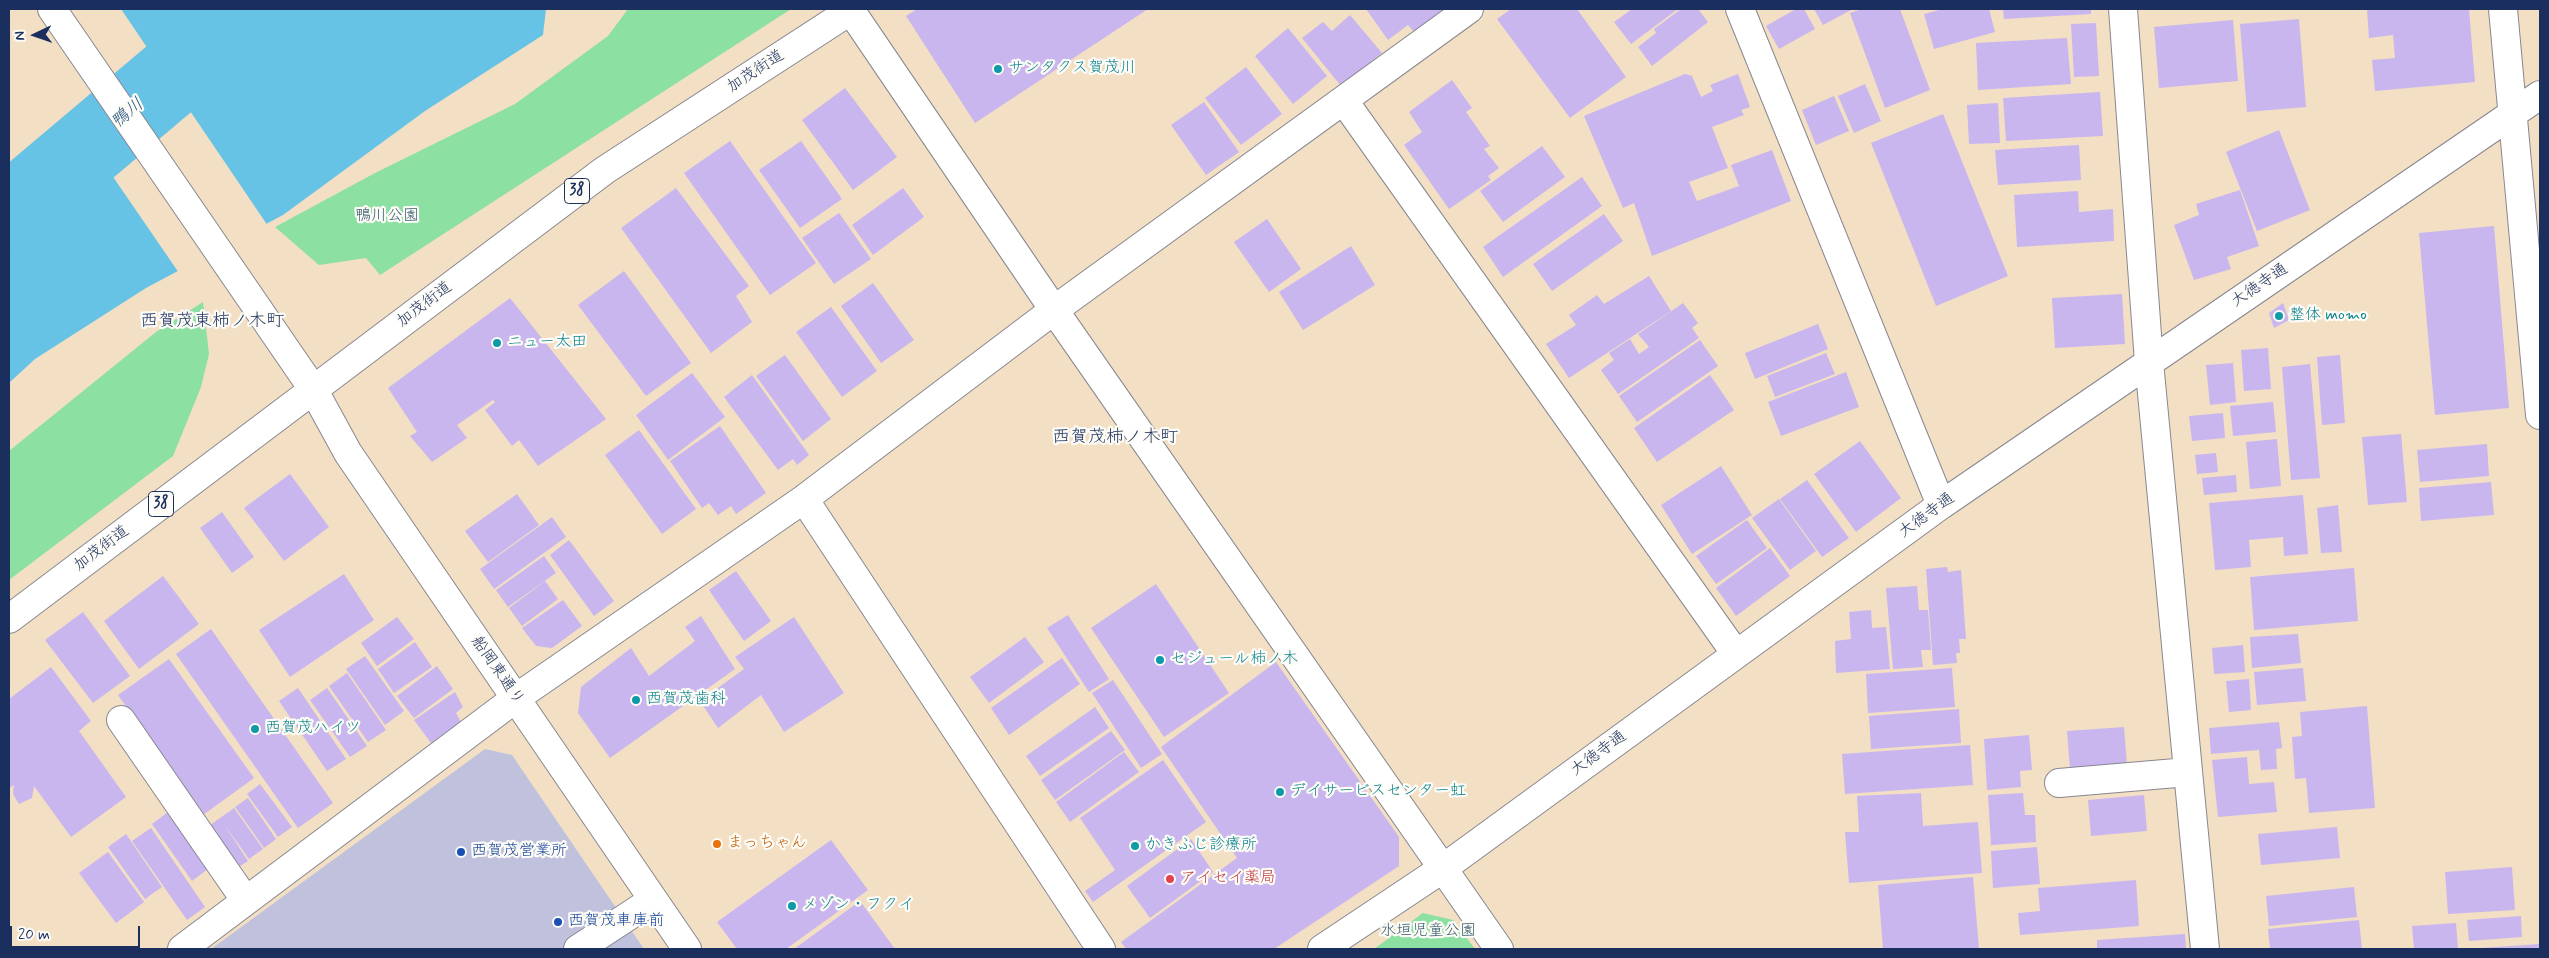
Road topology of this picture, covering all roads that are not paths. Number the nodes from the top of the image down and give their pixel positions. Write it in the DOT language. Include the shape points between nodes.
graph roads {
  1 [pos="52,9"];
  2 [pos="1469,9"];
  3 [pos="1740,9"];
  4 [pos="2123,9"];
  5 [pos="2503,9"];
  6 [pos="852,10"];
  7 [pos="2540,96"];
  8 [pos="1344,101"];
  9 [pos="2512,115"];
  10 [pos="1054,310"];
  11 [pos="2149,362"];
  12 [pos="313,390"];
  13 [pos="2540,415"];
  14 [pos="804,499"];
  15 [pos="1941,505"];
  16 [pos="9,619"];
  17 [pos="1736,654"];
  18 [pos="516,698"];
  19 [pos="121,720"];
  20 [pos="2188,772"];
  21 [pos="2059,783"];
  22 [pos="1442,869"];
  23 [pos="653,900"];
  24 [pos="246,901"];
  25 [pos="182,949"];
  26 [pos="578,949"];
  27 [pos="688,949"];
  28 [pos="1101,949"];
  29 [pos="1322,949"];
  30 [pos="1499,949"];
  31 [pos="2205,949"];
  1 -- 12 [label="street, 船岡東通り"];
  2 -- 8 [label="street"];
  3 -- 15 [label="street"];
  4 -- 11 [label="street"];
  5 -- 9 [label="street"];
  6 -- 10 [label="street"];
  6 -- 12 [label="street, 加茂街道 / 38" via="605,170"];
  7 -- 9 [label="street, 大徳寺通"];
  8 -- 10 [label="street"];
  8 -- 17 [label="street"];
  9 -- 11 [label="street, 大徳寺通"];
  9 -- 13 [label="street"];
  10 -- 14 [label="street"];
  10 -- 22 [label="street"];
  11 -- 15 [label="street, 大徳寺通"];
  11 -- 20 [label="street"];
  12 -- 16 [label="street, 加茂街道 / 38"];
  12 -- 18 [label="street, 船岡東通り" via="348,453"];
  14 -- 18 [label="street"];
  14 -- 28 [label="street"];
  15 -- 17 [label="street, 大徳寺通"];
  17 -- 22 [label="street, 大徳寺通"];
  18 -- 23 [label="street, 船岡東通り"];
  18 -- 24 [label="street"];
  19 -- 24 [label="street"];
  20 -- 21 [label="street"];
  20 -- 31 [label="street"];
  22 -- 29 [label="street, 大徳寺通"];
  22 -- 30 [label="street"];
  23 -- 26 [label="street"];
  23 -- 27 [label="street, 船岡東通り"];
  24 -- 25 [label="street"];
}
